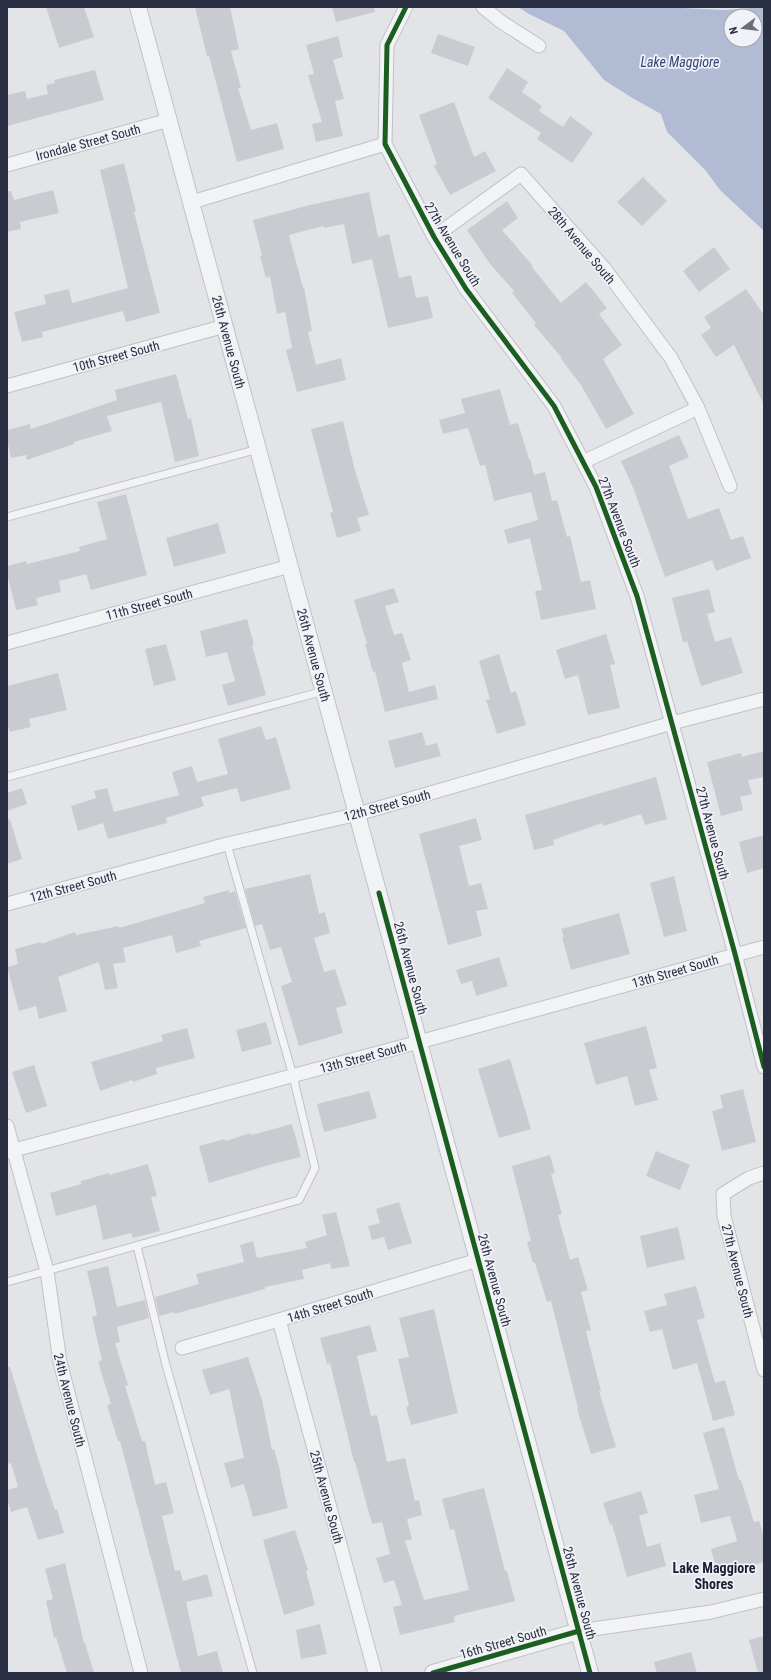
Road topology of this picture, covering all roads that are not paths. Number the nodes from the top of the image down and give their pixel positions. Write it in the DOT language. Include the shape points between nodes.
graph roads {
  1 [pos="138,7"];
  2 [pos="406,7"];
  3 [pos="482,7"];
  4 [pos="539,46"];
  5 [pos="169,120"];
  6 [pos="385,144"];
  7 [pos="7,165"];
  8 [pos="192,202"];
  9 [pos="434,237"];
  10 [pos="225,326"];
  11 [pos="7,386"];
  12 [pos="698,408"];
  13 [pos="258,449"];
  14 [pos="583,462"];
  15 [pos="730,486"];
  16 [pos="7,517"];
  17 [pos="290,566"];
  18 [pos="7,643"];
  19 [pos="324,691"];
  20 [pos="764,699"];
  21 [pos="672,723"];
  22 [pos="7,777"];
  23 [pos="358,814"];
  24 [pos="227,844"];
  25 [pos="7,904"];
  26 [pos="764,946"];
  27 [pos="735,954"];
  28 [pos="420,1042"];
  29 [pos="764,1067"];
  30 [pos="293,1076"];
  31 [pos="7,1126"];
  32 [pos="10,1151"];
  33 [pos="764,1172"];
  34 [pos="137,1246"];
  35 [pos="478,1260"];
  36 [pos="47,1271"];
  37 [pos="7,1282"];
  38 [pos="279,1320"];
  39 [pos="182,1348"];
  40 [pos="764,1370"];
  41 [pos="764,1599"];
  42 [pos="579,1631"];
  43 [pos="141,1673"];
  44 [pos="253,1673"];
  45 [pos="375,1673"];
  46 [pos="433,1673"];
  47 [pos="590,1673"];
  1 -- 5 [label="street, 26th Avenue South"];
  2 -- 6 [label="street, 27th Avenue South" via="387,44"];
  3 -- 4 [label="street"];
  5 -- 7 [label="street, Irondale Street South"];
  5 -- 8 [label="street, 26th Avenue South"];
  6 -- 8 [label="street"];
  6 -- 9 [label="street, 27th Avenue South"];
  8 -- 10 [label="street, 26th Avenue South"];
  9 -- 12 [label="street, 28th Avenue South" via="521,174 604,268 667,352"];
  9 -- 14 [label="street, 27th Avenue South" via="466,289 554,406"];
  10 -- 11 [label="street, 10th Street South"];
  10 -- 13 [label="street, 26th Avenue South"];
  12 -- 14 [label="street"];
  12 -- 15 [label="street, 28th Avenue South"];
  13 -- 16 [label="lane"];
  13 -- 17 [label="street, 26th Avenue South"];
  14 -- 21 [label="street, 27th Avenue South" via="596,487 637,596"];
  17 -- 18 [label="street, 11th Street South"];
  17 -- 19 [label="street, 26th Avenue South"];
  19 -- 22 [label="lane"];
  19 -- 23 [label="street, 26th Avenue South"];
  20 -- 21 [label="street, 12th Street South"];
  21 -- 23 [label="street, 12th Street South"];
  21 -- 27 [label="street, 27th Avenue South"];
  23 -- 24 [label="street, 12th Street South"];
  23 -- 28 [label="street, 26th Avenue South"];
  24 -- 25 [label="street, 12th Street South"];
  24 -- 30 [label="lane"];
  26 -- 27 [label="street, 13th Street South"];
  27 -- 28 [label="street, 13th Street South"];
  27 -- 29 [label="street, 27th Avenue South"];
  28 -- 30 [label="street, 13th Street South"];
  28 -- 35 [label="street, 26th Avenue South"];
  30 -- 32 [label="street, 13th Street South"];
  30 -- 34 [label="lane" via="315,1168 299,1200"];
  31 -- 32 [label="street, 24th Avenue South"];
  32 -- 36 [label="street, 24th Avenue South"];
  33 -- 40 [label="street, 27th Avenue South" via="723,1194 724,1216"];
  34 -- 36 [label="lane"];
  34 -- 44 [label="lane" via="166,1365"];
  35 -- 38 [label="street, 14th Street South"];
  35 -- 42 [label="street, 26th Avenue South"];
  36 -- 37 [label="lane"];
  36 -- 43 [label="street, 24th Avenue South" via="60,1362"];
  38 -- 39 [label="street, 14th Street South"];
  38 -- 45 [label="street, 25th Avenue South"];
  41 -- 42 [label="street, 16th Street South" via="711,1612"];
  42 -- 46 [label="street, 16th Street South"];
  42 -- 47 [label="street, 26th Avenue South"];
}
